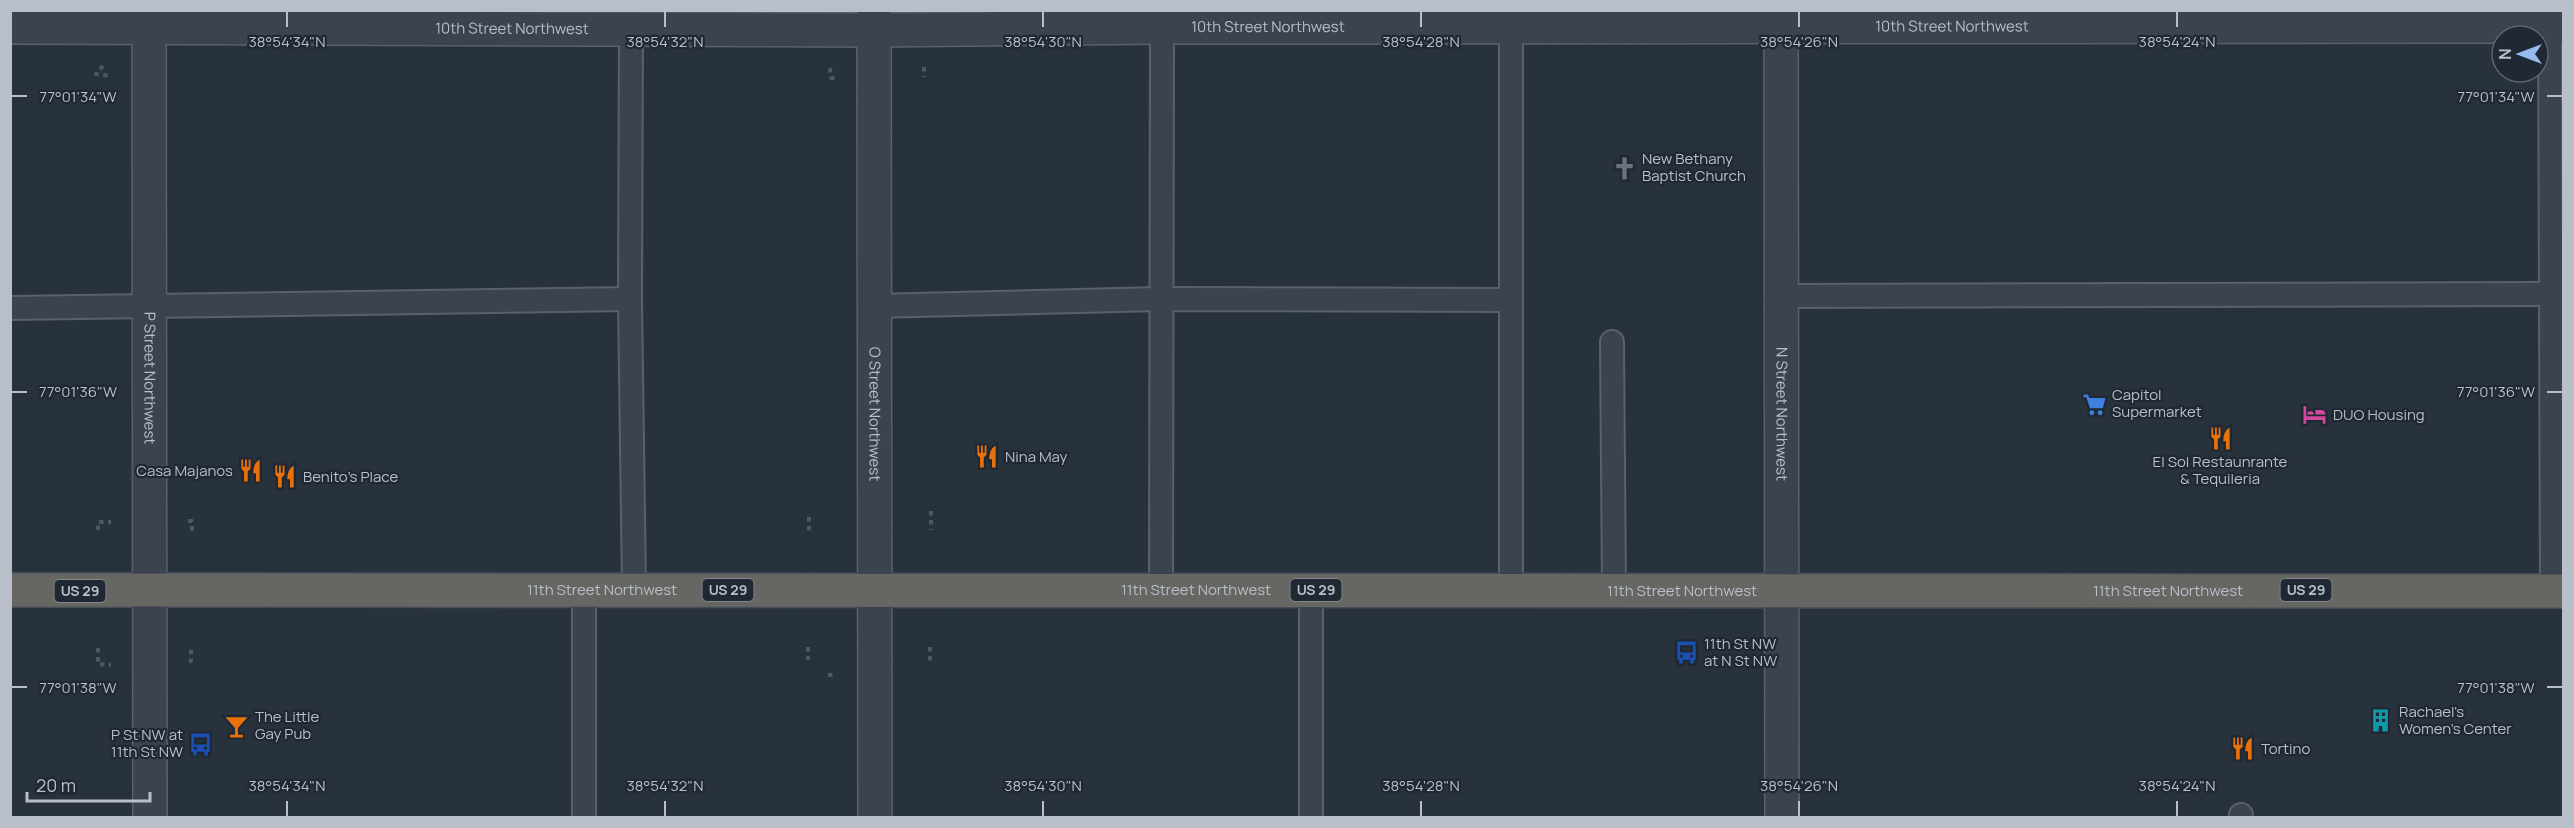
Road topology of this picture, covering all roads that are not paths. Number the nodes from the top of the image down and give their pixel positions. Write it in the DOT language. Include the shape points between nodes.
graph roads {
  1 [pos="148,19"];
  2 [pos="1337,19"];
  3 [pos="1469,19"];
  4 [pos="1781,19"];
  5 [pos="874,20"];
  6 [pos="2555,21"];
  7 [pos="611,23"];
  8 [pos="10,27"];
  9 [pos="1162,27"];
  10 [pos="1511,27"];
  11 [pos="2557,294"];
  12 [pos="1781,296"];
  13 [pos="630,299"];
  14 [pos="1160,299"];
  15 [pos="1511,300"];
  16 [pos="150,306"];
  17 [pos="874,306"];
  18 [pos="10,308"];
  19 [pos="1612,342"];
  20 [pos="584,589"];
  21 [pos="633,589"];
  22 [pos="1161,589"];
  23 [pos="1511,589"];
  24 [pos="1783,589"];
  25 [pos="10,590"];
  26 [pos="873,590"];
  27 [pos="1614,590"];
  28 [pos="1311,591"];
  29 [pos="2558,591"];
  30 [pos="150,592"];
  31 [pos="150,818"];
  32 [pos="584,818"];
  33 [pos="875,818"];
  34 [pos="1311,818"];
  35 [pos="1782,818"];
  1 -- 7 [label="street, 10th Street Northwest"];
  1 -- 8 [label="street, 10th Street Northwest"];
  1 -- 16 [label="street, P Street Northwest"];
  2 -- 3 [label="street, 10th Street Northwest"];
  2 -- 9 [label="street, 10th Street Northwest"];
  3 -- 10 [label="street, 10th Street Northwest"];
  4 -- 6 [label="street, 10th Street Northwest"];
  4 -- 10 [label="street, 10th Street Northwest"];
  4 -- 12 [label="street, N Street Northwest"];
  5 -- 7 [label="street, 10th Street Northwest"];
  5 -- 9 [label="street, 10th Street Northwest"];
  5 -- 17 [label="street, O Street Northwest"];
  6 -- 11 [label="lane"];
  7 -- 13 [label="lane"];
  9 -- 14 [label="lane"];
  10 -- 15 [label="lane"];
  11 -- 12 [label="lane"];
  11 -- 29 [label="lane"];
  12 -- 24 [label="street, N Street Northwest"];
  13 -- 16 [label="lane"];
  13 -- 21 [label="lane"];
  14 -- 15 [label="lane"];
  14 -- 17 [label="lane"];
  14 -- 22 [label="lane"];
  15 -- 23 [label="lane"];
  16 -- 18 [label="lane"];
  16 -- 30 [label="street, P Street Northwest"];
  17 -- 26 [label="street, O Street Northwest"];
  19 -- 27 [label="lane"];
  20 -- 21 [label="highway, 11th Street Northwest / US 29"];
  20 -- 30 [label="highway, 11th Street Northwest / US 29"];
  20 -- 32 [label="lane"];
  21 -- 26 [label="highway, 11th Street Northwest / US 29"];
  22 -- 26 [label="highway, 11th Street Northwest / US 29"];
  22 -- 28 [label="highway, 11th Street Northwest / US 29"];
  23 -- 27 [label="highway, 11th Street Northwest / US 29"];
  23 -- 28 [label="highway, 11th Street Northwest / US 29"];
  24 -- 27 [label="highway, 11th Street Northwest / US 29"];
  24 -- 29 [label="highway, 11th Street Northwest / US 29"];
  24 -- 35 [label="street, N Street Northwest"];
  25 -- 30 [label="highway, 11th Street Northwest / US 29"];
  26 -- 33 [label="street, O Street Northwest"];
  28 -- 34 [label="lane"];
  30 -- 31 [label="street, P Street Northwest"];
}
